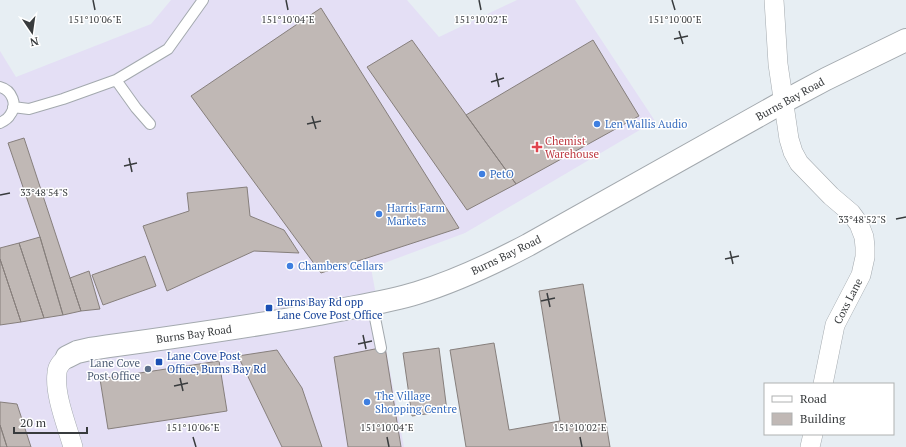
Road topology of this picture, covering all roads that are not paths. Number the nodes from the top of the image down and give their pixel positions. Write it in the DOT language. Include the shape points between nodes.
graph roads {
  1 [pos="203,0"];
  2 [pos="774,0"];
  3 [pos="906,40"];
  4 [pos="116,80"];
  5 [pos="0,87"];
  6 [pos="783,102"];
  7 [pos="13,107"];
  8 [pos="0,123"];
  9 [pos="150,124"];
  10 [pos="372,303"];
  11 [pos="381,348"];
  12 [pos="66,357"];
  13 [pos="823,383"];
  14 [pos="813,435"];
  15 [pos="73,447"];
  16 [pos="810,447"];
  1 -- 4 [label="lane" via="168,49"];
  2 -- 6 [label="street, Coxs Lane"];
  3 -- 6 [label="street, Burns Bay Road"];
  4 -- 7 [label="lane" via="29,109"];
  4 -- 9 [label="lane"];
  5 -- 7 [label="lane" via="13,99"];
  6 -- 10 [label="street, Burns Bay Road" via="487,267 415,293"];
  6 -- 13 [label="street, Coxs Lane" via="789,139 799,163 851,213 864,237 865,257 861,275 835,325"];
  7 -- 8 [label="lane" via="11,114"];
  10 -- 11 [label="lane"];
  10 -- 12 [label="street, Burns Bay Road" via="198,334 90,349"];
  12 -- 15 [label="street" via="57,372 57,390"];
  14 -- 16 [label="street"];
}
